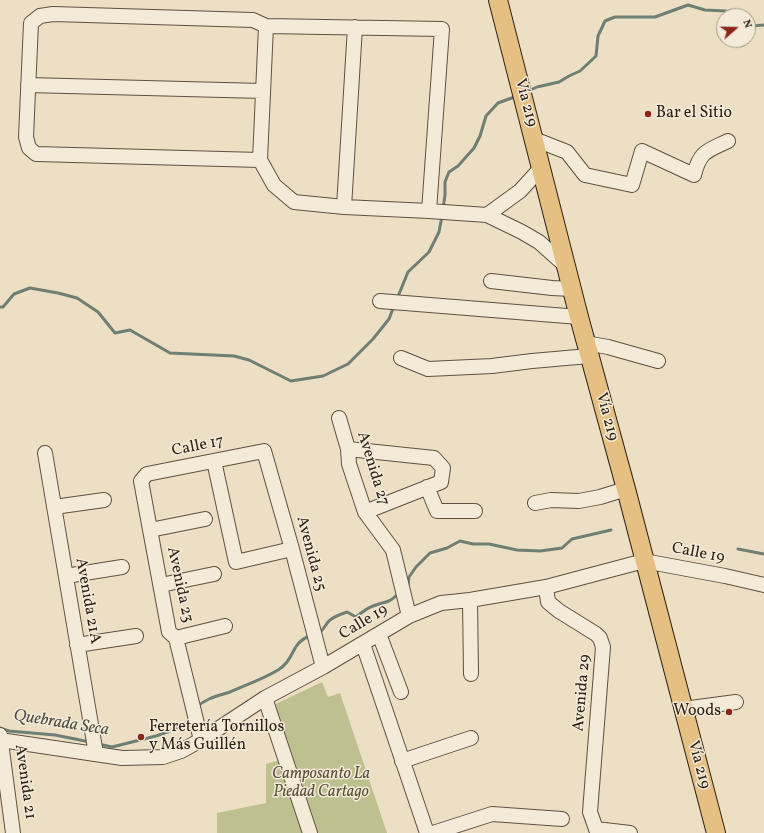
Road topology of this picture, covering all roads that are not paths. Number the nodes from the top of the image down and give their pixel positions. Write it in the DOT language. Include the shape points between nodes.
graph roads {
  1 [pos="498,0"];
  2 [pos="266,26"];
  3 [pos="355,27"];
  4 [pos="28,85"];
  5 [pos="263,90"];
  6 [pos="534,139"];
  7 [pos="728,141"];
  8 [pos="260,160"];
  9 [pos="541,168"];
  10 [pos="344,207"];
  11 [pos="429,211"];
  12 [pos="487,215"];
  13 [pos="566,266"];
  14 [pos="492,281"];
  15 [pos="572,289"];
  16 [pos="380,301"];
  17 [pos="579,317"];
  18 [pos="588,349"];
  19 [pos="401,358"];
  20 [pos="658,361"];
  21 [pos="339,418"];
  22 [pos="348,450"];
  23 [pos="264,451"];
  24 [pos="45,453"];
  25 [pos="214,461"];
  26 [pos="141,481"];
  27 [pos="427,487"];
  28 [pos="626,489"];
  29 [pos="104,500"];
  30 [pos="535,503"];
  31 [pos="54,507"];
  32 [pos="475,511"];
  33 [pos="365,512"];
  34 [pos="205,519"];
  35 [pos="150,530"];
  36 [pos="292,549"];
  37 [pos="644,561"];
  38 [pos="122,567"];
  39 [pos="214,574"];
  40 [pos="66,576"];
  41 [pos="161,585"];
  42 [pos="764,585"];
  43 [pos="546,587"];
  44 [pos="470,600"];
  45 [pos="410,616"];
  46 [pos="225,626"];
  47 [pos="379,634"];
  48 [pos="136,636"];
  49 [pos="176,638"];
  50 [pos="363,644"];
  51 [pos="77,645"];
  52 [pos="323,667"];
  53 [pos="470,674"];
  54 [pos="401,692"];
  55 [pos="265,698"];
  56 [pos="736,702"];
  57 [pos="683,709"];
  58 [pos="0,738"];
  59 [pos="472,738"];
  60 [pos="201,740"];
  61 [pos="96,754"];
  62 [pos="402,762"];
  63 [pos="562,819"];
  64 [pos="14,833"];
  65 [pos="310,833"];
  66 [pos="427,833"];
  67 [pos="433,833"];
  68 [pos="630,833"];
  69 [pos="716,833"];
  1 -- 6 [label="main road, Vía 219"];
  2 -- 3 [label="street"];
  2 -- 4 [label="street" via="253,20 53,14 40,16 31,23"];
  2 -- 5 [label="street"];
  3 -- 10 [label="street"];
  3 -- 11 [label="street" via="442,29"];
  4 -- 5 [label="street"];
  4 -- 8 [label="street" via="26,137 29,148 36,154"];
  5 -- 8 [label="street"];
  6 -- 7 [label="street" via="567,152 585,175 632,185 642,151 694,175 697,162 704,153"];
  6 -- 9 [label="main road, Vía 219"];
  8 -- 10 [label="street" via="274,185 294,202"];
  9 -- 12 [label="street" via="520,191"];
  9 -- 13 [label="main road, Vía 219"];
  10 -- 11 [label="street"];
  11 -- 12 [label="street"];
  12 -- 13 [label="street" via="539,242"];
  13 -- 15 [label="main road, Vía 219"];
  14 -- 15 [label="street"];
  15 -- 17 [label="main road, Vía 219"];
  16 -- 17 [label="street"];
  17 -- 18 [label="main road, Vía 219"];
  18 -- 19 [label="street" via="532,361 492,366 428,369"];
  18 -- 20 [label="street" via="608,346"];
  18 -- 28 [label="main road, Vía 219"];
  21 -- 22 [label="street, Avenida 27"];
  22 -- 27 [label="street" via="434,458 443,468 441,482"];
  22 -- 33 [label="street, Avenida 27" via="349,464"];
  23 -- 25 [label="street, Calle 17"];
  23 -- 36 [label="street, Avenida 25"];
  24 -- 31 [label="street, Avenida 21A"];
  25 -- 26 [label="street, Calle 17" via="147,474"];
  25 -- 36 [label="street" via="236,562"];
  26 -- 35 [label="street, Avenida 23"];
  27 -- 32 [label="street" via="437,511"];
  27 -- 33 [label="street"];
  28 -- 30 [label="street" via="580,501 551,500"];
  28 -- 37 [label="main road, Vía 219"];
  29 -- 31 [label="street"];
  31 -- 40 [label="street, Avenida 21A"];
  33 -- 45 [label="street, Avenida 27" via="392,550"];
  34 -- 35 [label="street"];
  35 -- 41 [label="street, Avenida 23"];
  36 -- 52 [label="street, Avenida 25"];
  37 -- 42 [label="street, Calle 19"];
  37 -- 43 [label="street, Calle 19"];
  37 -- 57 [label="main road, Vía 219"];
  38 -- 40 [label="street"];
  39 -- 41 [label="street"];
  40 -- 51 [label="street, Avenida 21A"];
  41 -- 49 [label="street, Avenida 23" via="170,632"];
  43 -- 44 [label="street, Calle 19"];
  43 -- 68 [label="street, Avenida 29" via="548,602 600,638 603,647 590,812 596,829"];
  44 -- 45 [label="street, Calle 19" via="441,603"];
  44 -- 53 [label="street"];
  45 -- 47 [label="street, Calle 19"];
  46 -- 49 [label="street"];
  47 -- 50 [label="street, Calle 19"];
  47 -- 54 [label="street"];
  48 -- 51 [label="street"];
  49 -- 60 [label="street, Avenida 23"];
  50 -- 52 [label="street, Calle 19"];
  50 -- 62 [label="street"];
  51 -- 61 [label="street, Avenida 21A"];
  52 -- 55 [label="street, Calle 19"];
  55 -- 60 [label="street, Calle 19"];
  55 -- 65 [label="street"];
  56 -- 57 [label="street"];
  57 -- 69 [label="main road, Vía 219"];
  58 -- 61 [label="street, Calle 19"];
  58 -- 64 [label="street, Avenida 21"];
  59 -- 62 [label="street"];
  60 -- 61 [label="street, Calle 19" via="163,757 122,758"];
  62 -- 66 [label="street"];
  63 -- 67 [label="street" via="492,814"];
}
